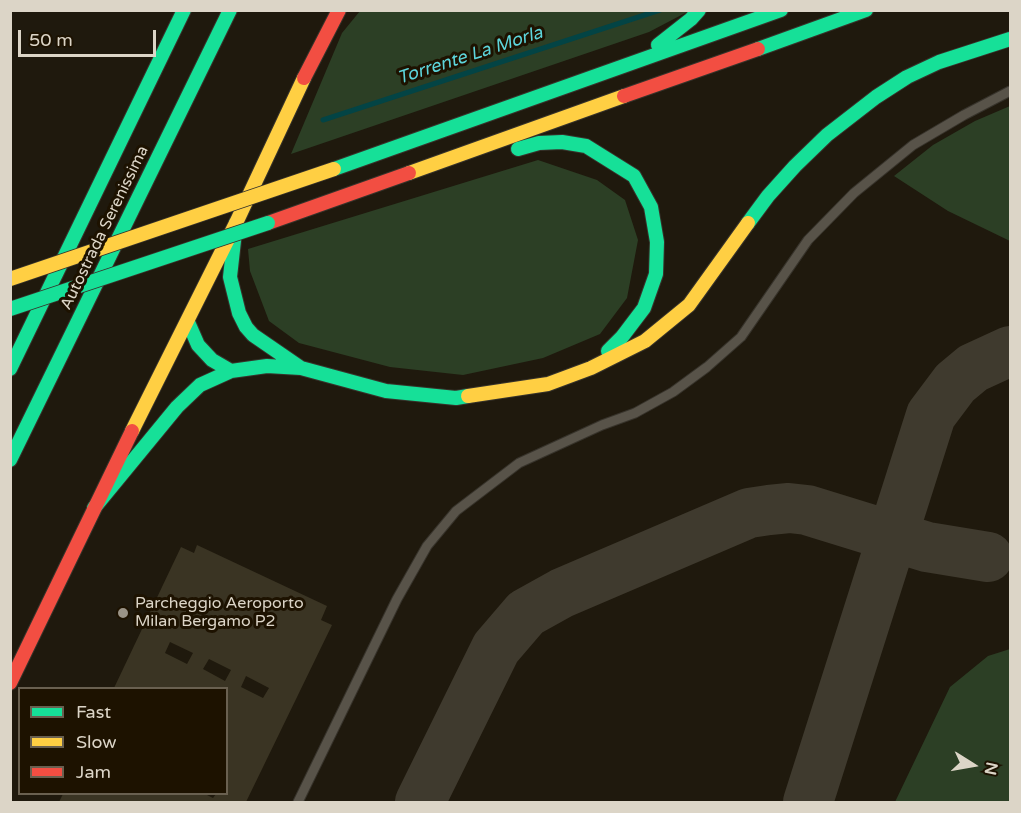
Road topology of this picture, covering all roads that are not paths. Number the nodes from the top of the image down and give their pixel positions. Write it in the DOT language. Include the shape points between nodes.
graph roads {
  1 [pos="184,10"];
  2 [pos="230,10"];
  3 [pos="339,10"];
  4 [pos="699,10"];
  5 [pos="781,10"];
  6 [pos="866,10"];
  7 [pos="1011,39"];
  8 [pos="638,61"];
  9 [pos="1011,92"];
  10 [pos="417,169"];
  11 [pos="236,223"];
  12 [pos="10,279"];
  13 [pos="10,309"];
  14 [pos="188,322"];
  15 [pos="301,368"];
  16 [pos="591,368"];
  17 [pos="10,369"];
  18 [pos="231,371"];
  19 [pos="10,460"];
  20 [pos="94,508"];
  21 [pos="10,683"];
  22 [pos="298,802"];
  1 -- 17 [label="main road, Autostrada Serenissima"];
  2 -- 19 [label="main road, Autostrada Serenissima"];
  3 -- 11 [label="main road"];
  4 -- 8 [label="main road"];
  5 -- 8 [label="main road"];
  6 -- 10 [label="main road"];
  7 -- 16 [label="main road" via="939,62 907,77 851,116 768,196 689,305 645,341"];
  8 -- 12 [label="main road, bridge"];
  9 -- 22 [label="lane" via="964,114 914,145 854,193 808,240 741,337 707,367 673,392 634,413 519,464 456,511 428,546 397,599"];
  10 -- 13 [label="main road, bridge"];
  10 -- 16 [label="main road" via="455,166 539,143 562,142 586,146 634,176 651,207 657,242 656,274 644,308"];
  11 -- 14 [label="main road"];
  11 -- 15 [label="main road" via="230,277 239,314 253,335"];
  14 -- 18 [label="main road" via="198,345 212,360"];
  14 -- 20 [label="main road"];
  15 -- 16 [label="main road" via="386,391 456,398 549,384"];
  15 -- 18 [label="main road" via="267,366"];
  18 -- 20 [label="main road" via="200,385 177,407"];
  20 -- 21 [label="main road"];
}
